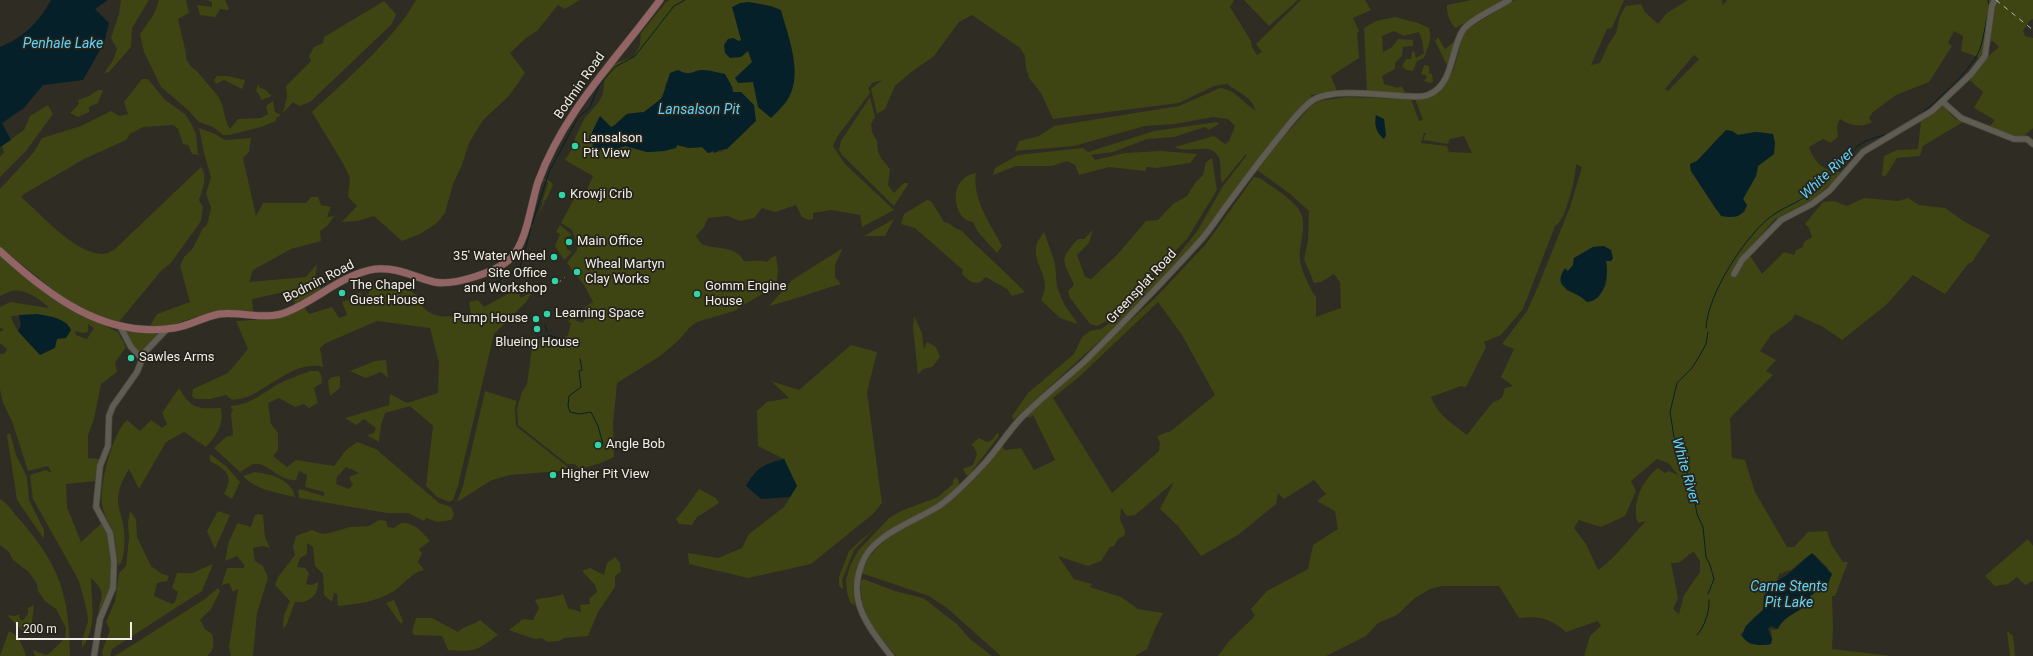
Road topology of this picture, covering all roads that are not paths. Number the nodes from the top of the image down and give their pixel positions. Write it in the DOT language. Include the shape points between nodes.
graph roads {
  1 [pos="660,0"];
  2 [pos="1509,0"];
  3 [pos="1995,0"];
  4 [pos="1943,102"];
  5 [pos="2033,144"];
  6 [pos="0,251"];
  7 [pos="1734,274"];
  8 [pos="121,328"];
  9 [pos="167,329"];
  10 [pos="142,359"];
  11 [pos="94,656"];
  12 [pos="891,656"];
  1 -- 9 [label="main road, Bodmin Road" via="601,73 575,110 551,152 518,248 506,262 476,276 447,283 397,270 373,270 352,277 281,314 217,314 184,326"];
  2 -- 12 [label="street, Greensplat Road" via="1465,28 1460,35 1446,78 1427,95 1347,94 1327,96 1314,100 1307,106 1273,144 1202,239 1134,313 1021,419 985,463 959,489 941,505 902,526 866,554 858,578 857,595 860,611"];
  3 -- 4 [label="street" via="1984,56 1980,64"];
  4 -- 5 [label="street" via="1961,118"];
  4 -- 7 [label="street" via="1863,152 1830,190 1812,204 1781,220 1770,230 1742,260"];
  6 -- 8 [label="main road, Bodmin Road" via="70,306"];
  8 -- 9 [label="main road, Bodmin Road"];
  8 -- 10 [label="street" via="131,347"];
  9 -- 10 [label="street"];
  10 -- 11 [label="street" via="137,372 109,412 108,446 100,466 96,507 110,533 114,561 113,588 100,619"];
}
